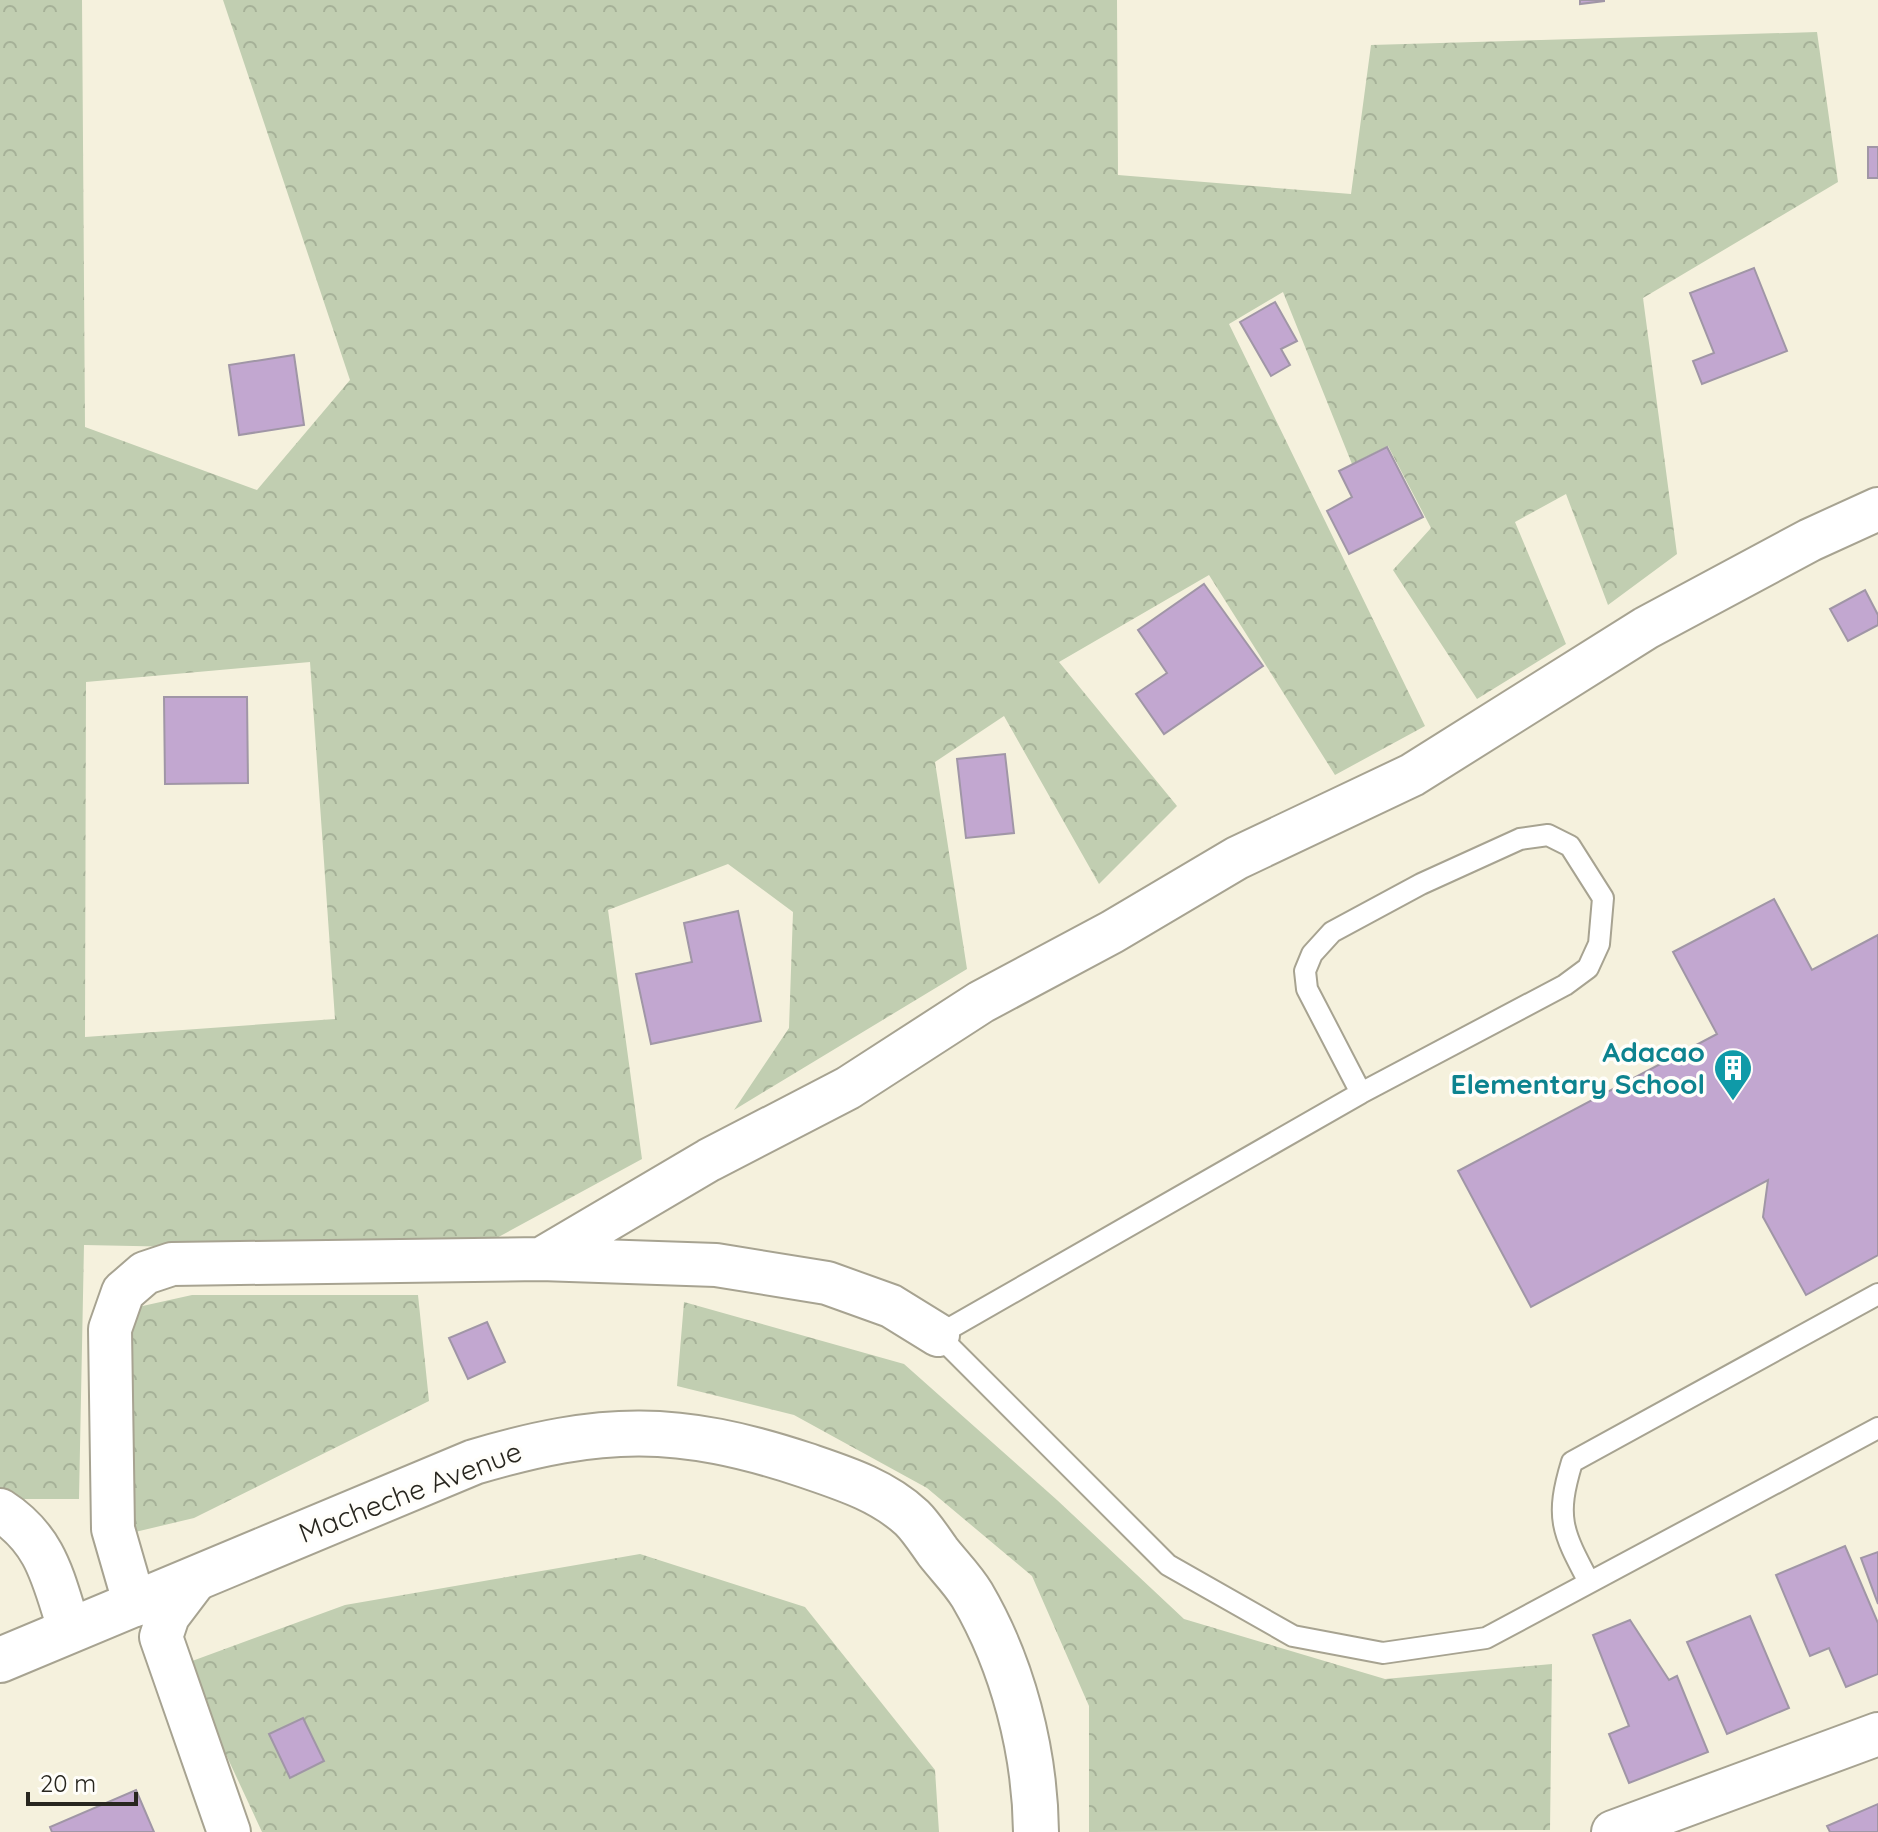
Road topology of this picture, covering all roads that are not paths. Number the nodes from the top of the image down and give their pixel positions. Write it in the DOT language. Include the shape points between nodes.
graph roads {
  1 [pos="1878,509"];
  2 [pos="1361,1093"];
  3 [pos="541,1259"];
  4 [pos="1878,1294"];
  5 [pos="938,1335"];
  6 [pos="1878,1428"];
  7 [pos="0,1510"];
  8 [pos="196,1579"];
  9 [pos="1589,1582"];
  10 [pos="135,1605"];
  11 [pos="70,1631"];
  12 [pos="0,1660"];
  13 [pos="1878,1734"];
  14 [pos="1687,1818"];
  15 [pos="229,1832"];
  16 [pos="1036,1832"];
  17 [pos="1613,1832"];
  1 -- 3 [label="street" via="1646,628 1412,775 1237,858 981,1002 848,1088 683,1175"];
  2 -- 2 [label="lane" via="1588,968 1599,944 1603,898 1570,846 1548,835 1520,839 1332,932 1312,954 1305,971 1307,989"];
  2 -- 5 [label="lane"];
  3 -- 5 [label="street" via="716,1265 827,1283 891,1306"];
  3 -- 10 [label="street" via="172,1264 145,1273 123,1292 110,1329 113,1529"];
  4 -- 9 [label="lane" via="1572,1462 1560,1500 1568,1542"];
  5 -- 9 [label="lane" via="1168,1565 1293,1636 1383,1653 1486,1638"];
  6 -- 9 [label="lane"];
  7 -- 11 [label="street" via="25,1526 44,1554"];
  8 -- 10 [label="main road, Macheche Avenue"];
  8 -- 15 [label="street" via="168,1616 161,1637"];
  8 -- 16 [label="main road, Macheche Avenue" via="474,1462 541,1442 610,1432 677,1434 742,1444 861,1484 913,1519 971,1595 1014,1686 1036,1800"];
  10 -- 11 [label="main road, Macheche Avenue"];
  11 -- 12 [label="main road, Macheche Avenue"];
  13 -- 14 [label="street"];
  14 -- 17 [label="street"];
}
